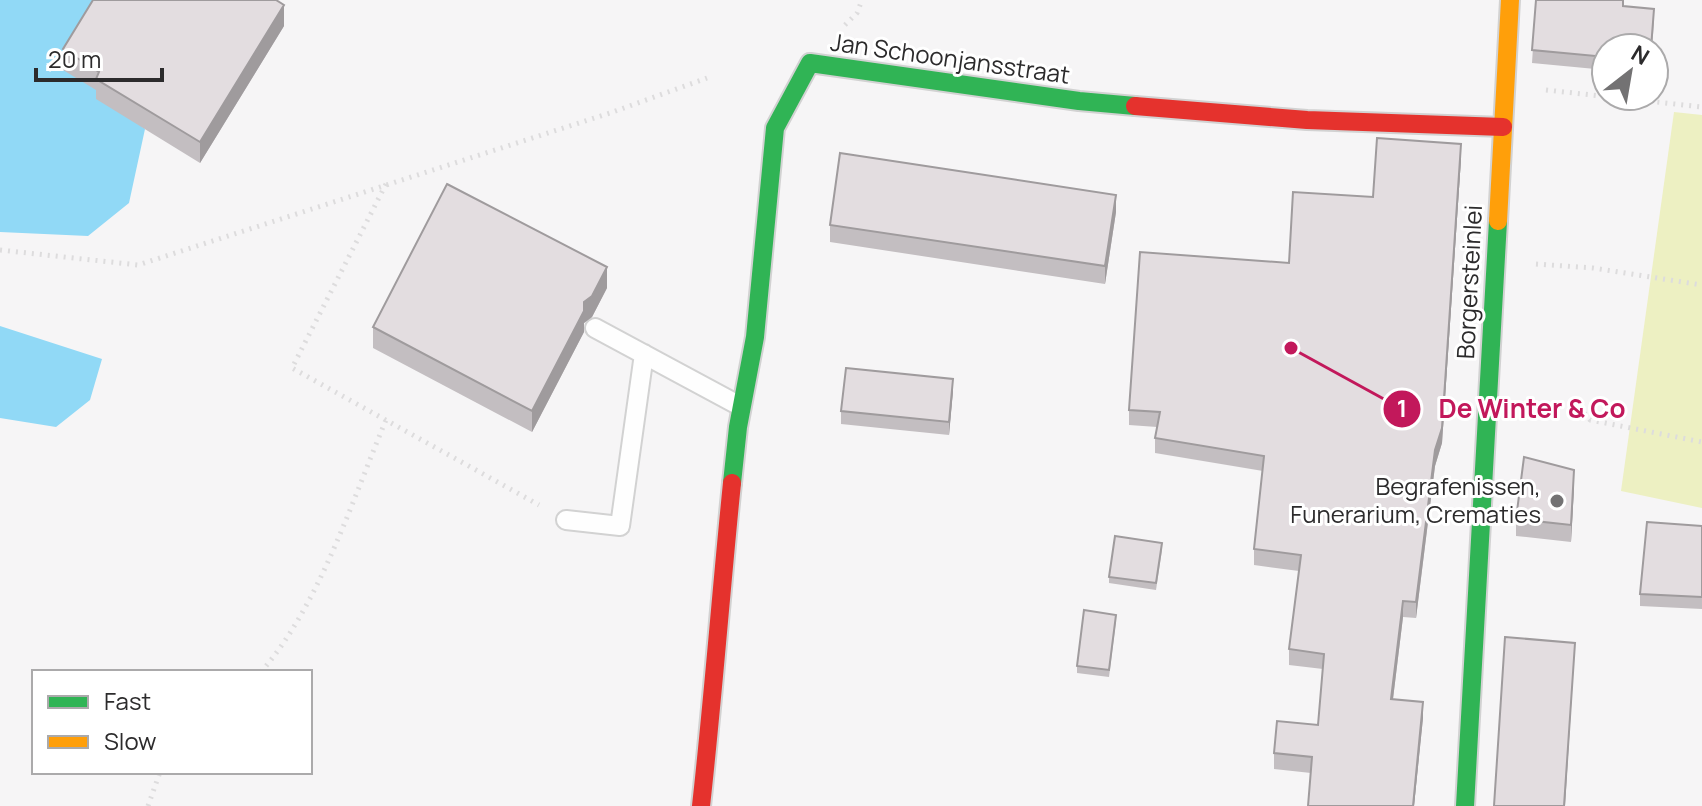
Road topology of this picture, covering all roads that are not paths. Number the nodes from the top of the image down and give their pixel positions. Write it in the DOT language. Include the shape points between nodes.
graph roads {
  1 [pos="1510,0"];
  2 [pos="1503,127"];
  3 [pos="595,328"];
  4 [pos="644,354"];
  5 [pos="743,408"];
  6 [pos="566,520"];
  7 [pos="701,806"];
  8 [pos="1465,806"];
  1 -- 2 [label="street, Borgersteinlei"];
  2 -- 5 [label="street, Jan Schoonjansstraat" via="1307,120 1079,101 810,63 775,128"];
  2 -- 8 [label="street, Borgersteinlei"];
  3 -- 4 [label="lane"];
  4 -- 5 [label="lane"];
  4 -- 6 [label="lane" via="620,526"];
  5 -- 7 [label="street, Jan Schoonjansstraat"];
}
